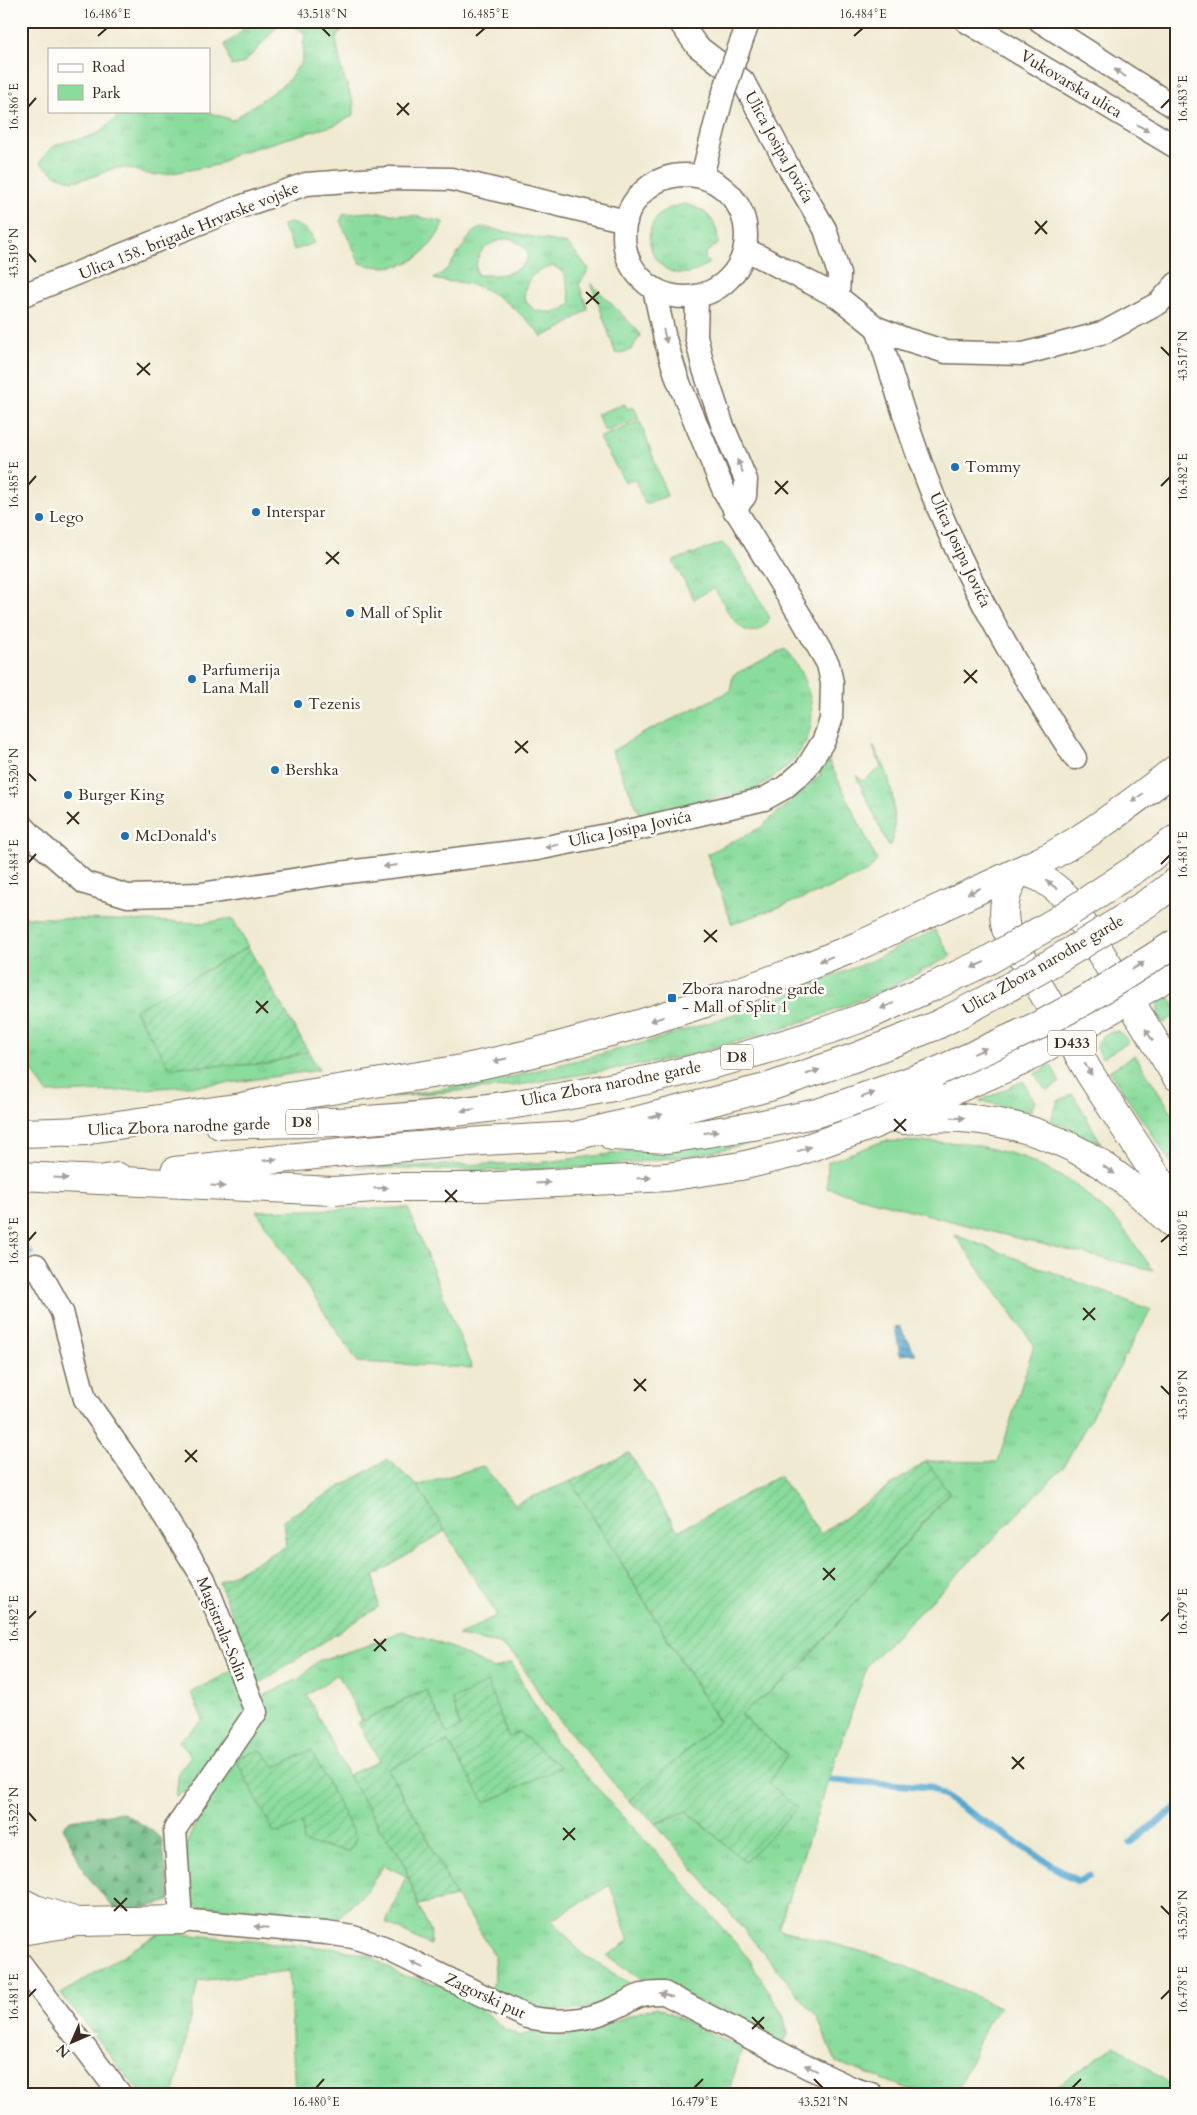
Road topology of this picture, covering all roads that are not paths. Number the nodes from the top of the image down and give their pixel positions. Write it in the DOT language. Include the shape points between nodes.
graph roads {
  1 [pos="679,21"];
  2 [pos="750,21"];
  3 [pos="966,21"];
  4 [pos="1040,21"];
  5 [pos="1176,108"];
  6 [pos="1176,147"];
  7 [pos="702,176"];
  8 [pos="626,221"];
  9 [pos="746,249"];
  10 [pos="1176,284"];
  11 [pos="654,288"];
  12 [pos="21,296"];
  13 [pos="697,296"];
  14 [pos="838,297"];
  15 [pos="878,328"];
  16 [pos="734,510"];
  17 [pos="1075,758"];
  18 [pos="1176,769"];
  19 [pos="21,824"];
  20 [pos="1176,839"];
  21 [pos="1018,872"];
  22 [pos="1166,890"];
  23 [pos="1176,943"];
  24 [pos="1176,972"];
  25 [pos="1128,1000"];
  26 [pos="1068,1036"];
  27 [pos="1176,1076"];
  28 [pos="874,1124"];
  29 [pos="69,1132"];
  30 [pos="21,1133"];
  31 [pos="575,1136"];
  32 [pos="21,1176"];
  33 [pos="100,1180"];
  34 [pos="1176,1206"];
  35 [pos="1176,1227"];
  36 [pos="36,1265"];
  37 [pos="21,1902"];
  38 [pos="181,1920"];
  39 [pos="77,1922"];
  40 [pos="21,1931"];
  41 [pos="21,1964"];
  42 [pos="120,2094"];
  43 [pos="872,2094"];
  1 -- 14 [label="street, Ulica Josipa Jovića" via="697,46 743,81 825,229 839,274"];
  2 -- 7 [label="street, bridge" via="722,98"];
  3 -- 6 [label="street, Vukovarska ulica, one-way"];
  5 -- 4 [label="street, one-way"];
  7 -- 8 [label="street" via="682,174 663,178 646,188"];
  7 -- 9 [label="street" via="733,196 747,230"];
  8 -- 11 [label="street" via="624,240 629,260"];
  8 -- 12 [label="street, Ulica 158. brigade Hrvatske vojske" via="451,179 390,178 306,184 237,208"];
  9 -- 13 [label="street" via="728,280"];
  9 -- 14 [label="street"];
  10 -- 15 [label="street" via="1159,303 1105,332 1023,354 946,352"];
  11 -- 13 [label="street" via="682,297"];
  11 -- 16 [label="street, one-way" via="677,378"];
  16 -- 13 [label="street, one-way" via="745,496 746,480 722,424 703,366 696,336"];
  14 -- 15 [label="street"];
  15 -- 17 [label="street, Ulica Josipa Jovića" via="939,511 980,598 1038,701"];
  16 -- 19 [label="street, Ulica Josipa Jovića, one-way" via="802,617 828,664 832,683 831,720 824,740 806,770 764,799 537,849 331,874 201,894 128,896 85,883"];
  18 -- 21 [label="main road, one-way" via="1080,840"];
  20 -- 29 [label="main road, Ulica Zbora narodne garde / D8, one-way, bridge" via="1138,867 987,961 860,1018 770,1049 698,1068 534,1101 454,1112 367,1120"];
  25 -- 21 [label="main road, one-way" via="1067,898 1041,877"];
  21 -- 26 [label="main road, D433" via="1004,901 1006,929"];
  21 -- 29 [label="main road, one-way" via="814,964 639,1024 462,1069 242,1107"];
  31 -- 22 [label="main road, Ulica Zbora narodne garde / D8, one-way, bridge" via="769,1086 935,1026 1056,961"];
  31 -- 23 [label="main road, one-way, bridge" via="668,1139 818,1113 936,1072 1044,1023"];
  24 -- 25 [label="main road"];
  25 -- 26 [label="main road"];
  27 -- 25 [label="main road, one-way"];
  26 -- 28 [label="main road" via="1020,1062"];
  26 -- 34 [label="main road, D433, one-way"];
  33 -- 28 [label="main road, one-way" via="334,1191 387,1187 481,1187 667,1176 741,1166 791,1154"];
  28 -- 35 [label="main road, one-way" via="922,1118 962,1118 1035,1131 1093,1159"];
  29 -- 30 [label="main road, Ulica Zbora narodne garde / D8"];
  33 -- 31 [label="main road, Ulica Zbora narodne garde / D8, one-way" via="342,1152"];
  32 -- 33 [label="main road, Ulica Zbora narodne garde / D8, one-way"];
  36 -- 38 [label="street, Magistrala-Solin" via="62,1312 85,1399 141,1479 204,1579 256,1712 175,1829"];
  37 -- 39 [label="main road, Zagorski put"];
  38 -- 39 [label="main road, Zagorski put"];
  43 -- 38 [label="street, Zagorski put, one-way" via="854,2089 664,1993 647,1992 610,2010 576,2020 549,2022 527,2017 383,1947 353,1937"];
  39 -- 40 [label="main road, Zagorski put"];
  41 -- 42 [label="street"];
}
